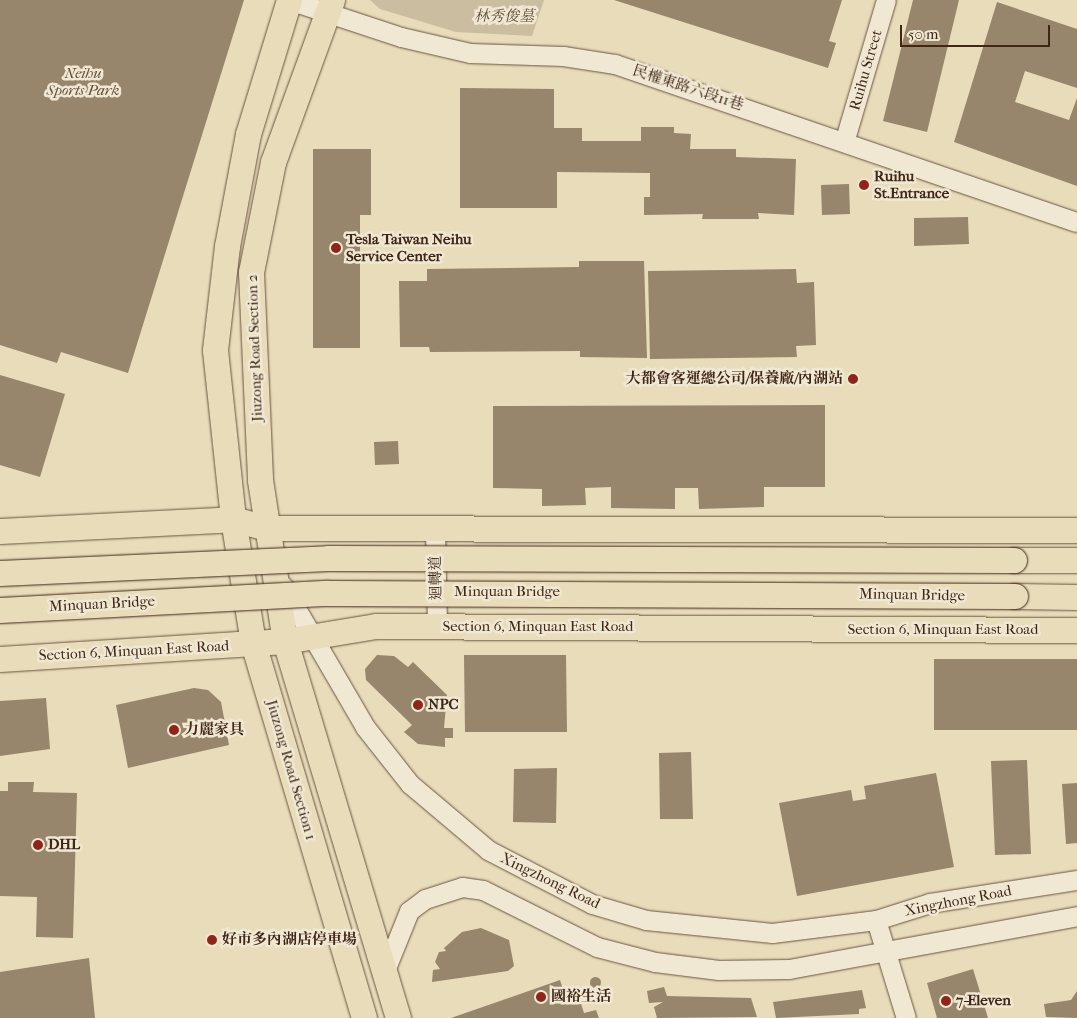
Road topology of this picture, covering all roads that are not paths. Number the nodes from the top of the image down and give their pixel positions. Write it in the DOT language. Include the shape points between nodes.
graph roads {
  1 [pos="289,0"];
  2 [pos="886,0"];
  3 [pos="330,6"];
  4 [pos="845,139"];
  5 [pos="1077,222"];
  6 [pos="233,519"];
  7 [pos="266,528"];
  8 [pos="0,530"];
  9 [pos="435,530"];
  10 [pos="1077,530"];
  11 [pos="1077,560"];
  12 [pos="0,573"];
  13 [pos="276,575"];
  14 [pos="1077,597"];
  15 [pos="0,610"];
  16 [pos="436,626"];
  17 [pos="1077,630"];
  18 [pos="313,636"];
  19 [pos="285,641"];
  20 [pos="253,643"];
  21 [pos="0,659"];
  22 [pos="1077,880"];
  23 [pos="1077,916"];
  24 [pos="876,920"];
  25 [pos="886,952"];
  26 [pos="384,973"];
  27 [pos="364,1018"];
  28 [pos="398,1018"];
  29 [pos="906,1018"];
  1 -- 3 [label="street, 民權東路六段11巷"];
  1 -- 6 [label="main road, Jiuzong Road Section 2" via="248,134 227,246 215,350"];
  2 -- 4 [label="street, Ruihu Street"];
  3 -- 4 [label="street, 民權東路六段11巷" via="401,37 470,53 563,56 616,64"];
  3 -- 7 [label="main road, Jiuzong Road Section 2" via="273,162 252,272"];
  4 -- 5 [label="street, 民權東路六段11巷"];
  6 -- 7 [label="main road"];
  6 -- 8 [label="main road"];
  6 -- 20 [label="main road, Jiuzong Road Section 1"];
  7 -- 9 [label="main road"];
  7 -- 13 [label="main road, Jiuzong Road Section 1"];
  9 -- 10 [label="main road"];
  9 -- 16 [label="street, 迴轉道"];
  11 -- 12 [label="main road, bridge" via="328,558"];
  13 -- 18 [label="street, Xingzhong Road"];
  13 -- 19 [label="main road, Jiuzong Road Section 1"];
  14 -- 15 [label="main road, Minquan Bridge, bridge" via="328,593"];
  16 -- 17 [label="main road, Section 6, Minquan East Road"];
  16 -- 18 [label="main road, Section 6, Minquan East Road" via="376,626"];
  18 -- 19 [label="main road, Section 6, Minquan East Road"];
  18 -- 24 [label="street, Xingzhong Road" via="365,727 410,784 488,850 541,880 592,904 646,920 710,929 772,933"];
  19 -- 20 [label="main road, Section 6, Minquan East Road"];
  19 -- 26 [label="main road, Jiuzong Road Section 1"];
  20 -- 21 [label="main road, Section 6, Minquan East Road"];
  20 -- 27 [label="main road, Jiuzong Road Section 1"];
  22 -- 24 [label="street, Xingzhong Road" via="930,903"];
  23 -- 25 [label="street"];
  24 -- 25 [label="street"];
  25 -- 26 [label="street" via="789,969 718,970 656,962 597,947 483,890 462,887 425,899 409,911"];
  25 -- 29 [label="street"];
  26 -- 28 [label="main road, Jiuzong Road Section 1"];
}
